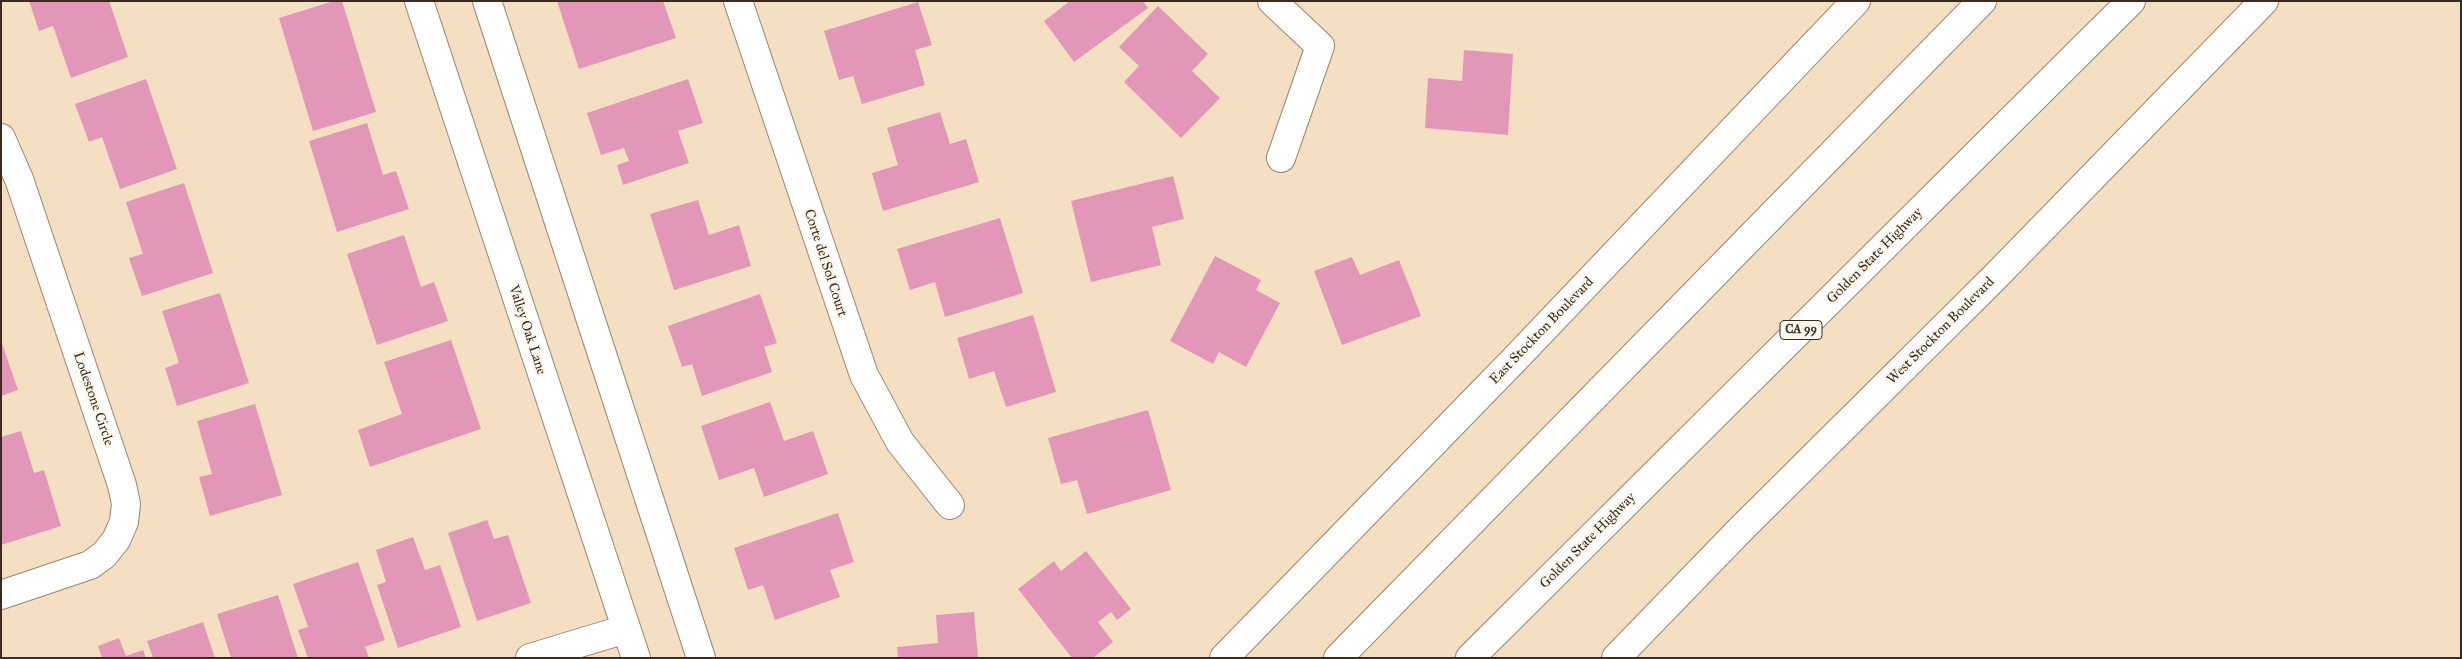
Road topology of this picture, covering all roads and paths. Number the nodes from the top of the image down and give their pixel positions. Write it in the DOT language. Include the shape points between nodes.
graph roads {
  1 [pos="419,1"];
  2 [pos="487,1"];
  3 [pos="738,1"];
  4 [pos="1272,1"];
  5 [pos="1856,1"];
  6 [pos="1982,1"];
  7 [pos="2131,1"];
  8 [pos="2264,1"];
  9 [pos="1,138"];
  10 [pos="1281,158"];
  11 [pos="950,505"];
  12 [pos="1,595"];
  13 [pos="626,629"];
  14 [pos="530,658"];
  15 [pos="636,658"];
  16 [pos="701,658"];
  17 [pos="1224,658"];
  18 [pos="1338,658"];
  19 [pos="1470,658"];
  20 [pos="1616,658"];
  1 -- 13 [label="main road, Valley Oak Lane"];
  2 -- 16 [label="main road"];
  3 -- 11 [label="main road, Corte del Sol Court" via="864,375 900,442"];
  4 -- 10 [label="main road" via="1320,46"];
  5 -- 17 [label="main road, East Stockton Boulevard"];
  6 -- 18 [label="main road"];
  7 -- 19 [label="main road, Golden State Highway / CA 99"];
  8 -- 20 [label="main road, West Stockton Boulevard"];
  9 -- 12 [label="main road, Lodestone Circle" via="19,179 126,504 124,522 116,540 90,566"];
  13 -- 14 [label="main road"];
  13 -- 15 [label="main road, Valley Oak Lane"];
}
